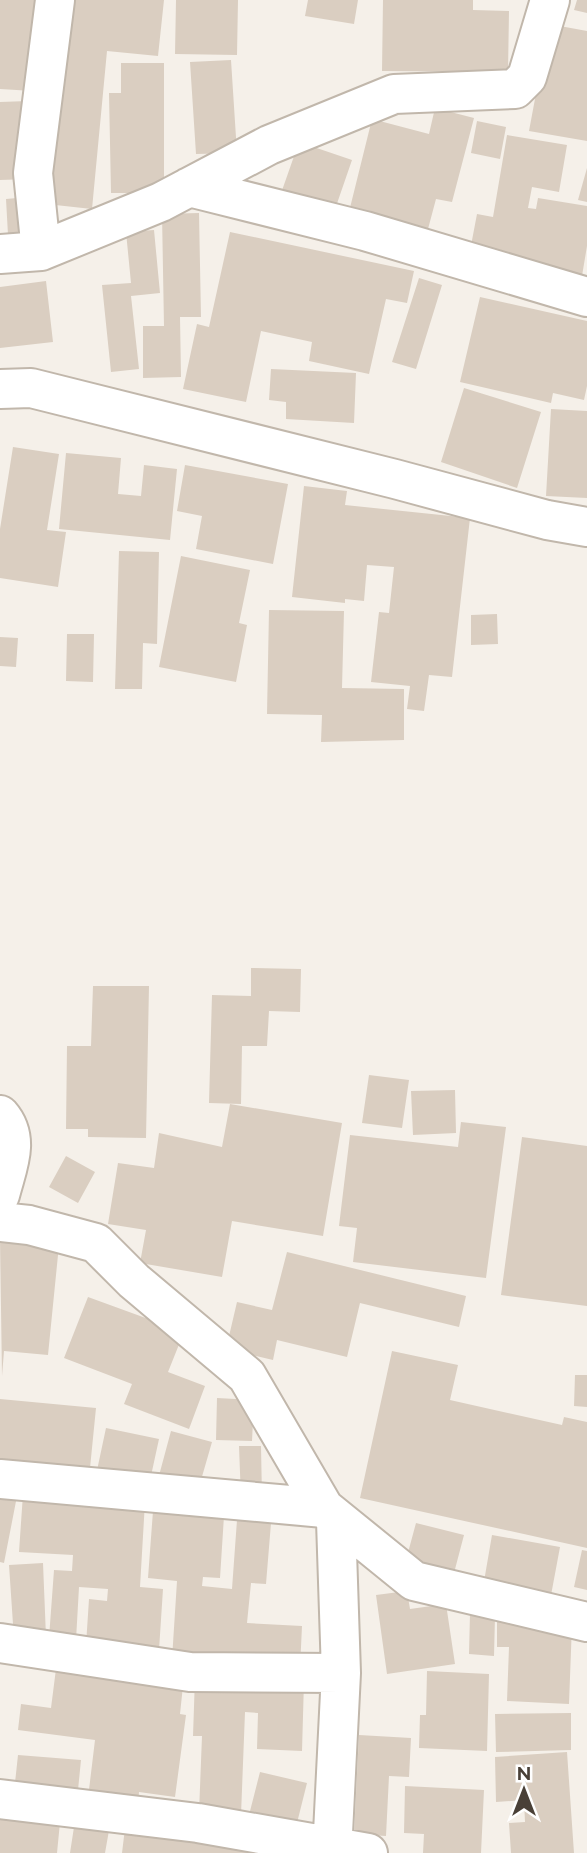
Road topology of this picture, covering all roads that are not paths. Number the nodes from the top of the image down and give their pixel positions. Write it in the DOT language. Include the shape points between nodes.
graph roads {
  1 [pos="55,0"];
  2 [pos="550,0"];
  3 [pos="189,187"];
  4 [pos="41,250"];
  5 [pos="0,254"];
  6 [pos="587,297"];
  7 [pos="0,390"];
  8 [pos="587,527"];
  9 [pos="0,1115"];
  10 [pos="0,1195"];
  11 [pos="0,1222"];
  12 [pos="0,1479"];
  13 [pos="330,1514"];
  14 [pos="587,1622"];
  15 [pos="0,1643"];
  16 [pos="341,1673"];
  17 [pos="0,1799"];
  18 [pos="344,1850"];
  1 -- 4 [label="street" via="33,173"];
  2 -- 3 [label="street" via="527,77 515,89 394,94 269,145"];
  3 -- 4 [label="street"];
  3 -- 6 [label="street" via="365,231"];
  4 -- 5 [label="street"];
  7 -- 8 [label="street" via="31,388"];
  9 -- 10 [label="street" via="13,1142"];
  11 -- 13 [label="street" via="96,1243 247,1376"];
  12 -- 13 [label="street"];
  13 -- 14 [label="street" via="414,1581"];
  13 -- 16 [label="street"];
  15 -- 16 [label="street" via="190,1672"];
  16 -- 18 [label="street"];
  17 -- 18 [label="street" via="198,1823"];
}
